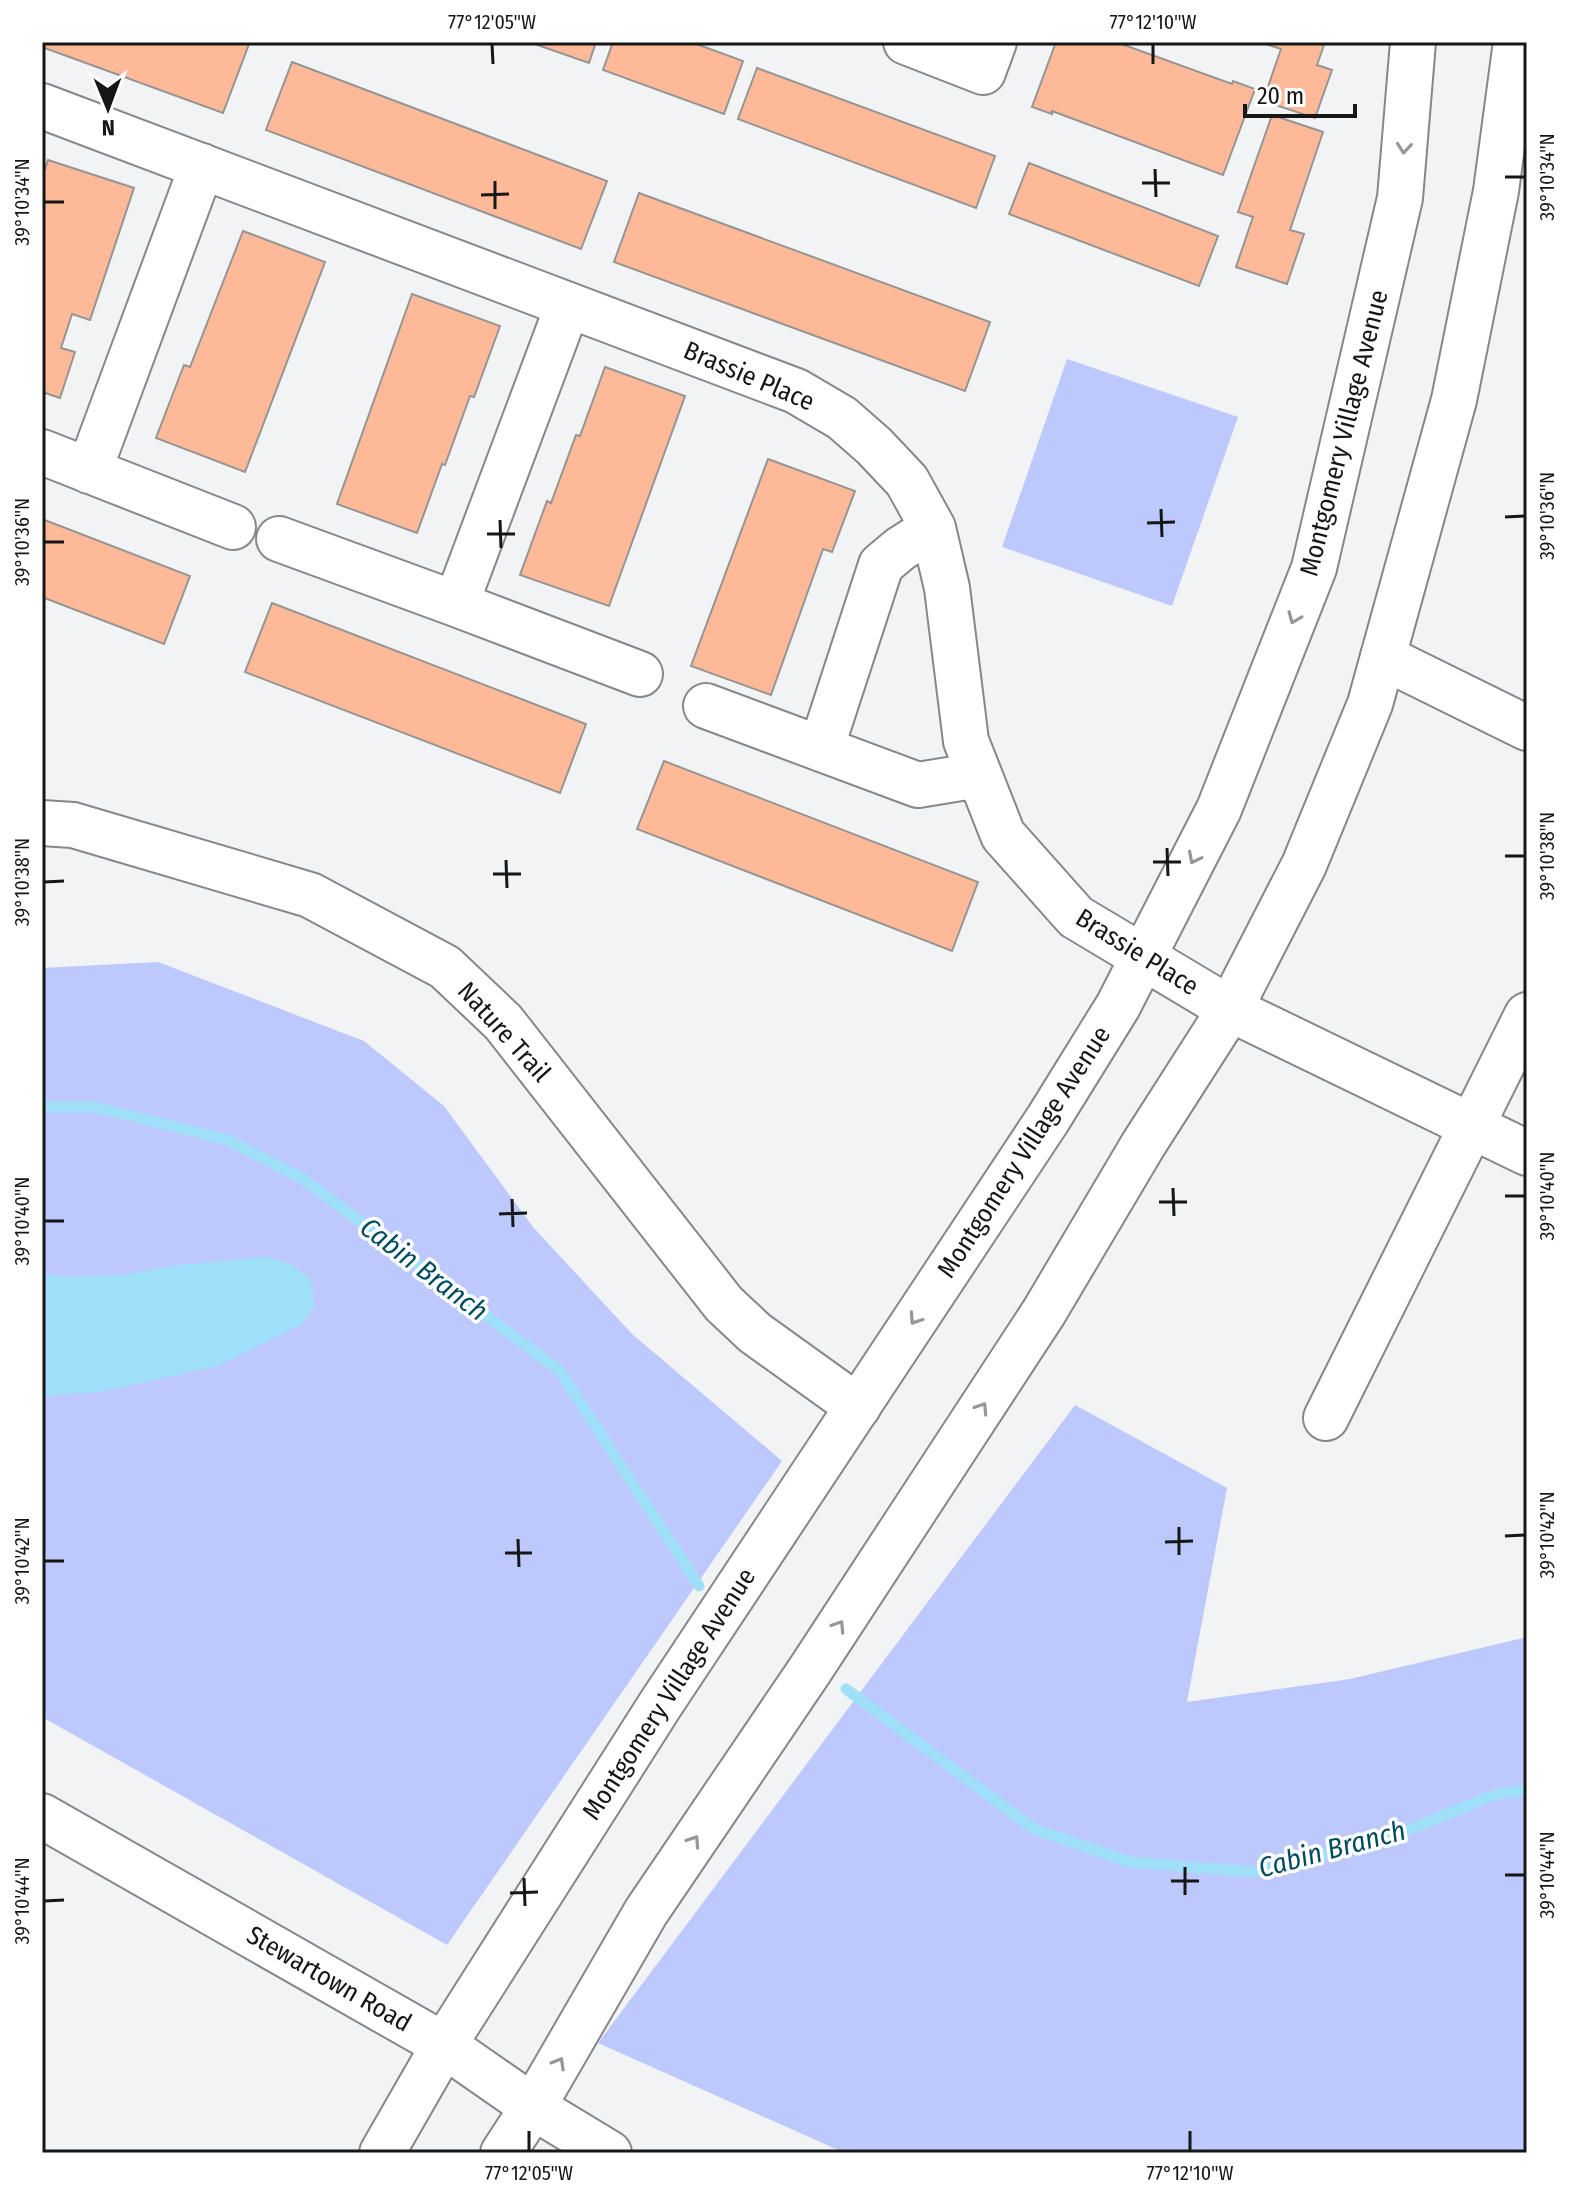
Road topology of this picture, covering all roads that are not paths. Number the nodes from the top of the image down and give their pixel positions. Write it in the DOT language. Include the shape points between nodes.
graph roads {
  1 [pos="906,42"];
  2 [pos="994,42"];
  3 [pos="1413,42"];
  4 [pos="1516,42"];
  5 [pos="42,106"];
  6 [pos="202,166"];
  7 [pos="568,305"];
  8 [pos="42,452"];
  9 [pos="89,471"];
  10 [pos="233,527"];
  11 [pos="933,528"];
  12 [pos="279,539"];
  13 [pos="456,604"];
  14 [pos="1383,657"];
  15 [pos="640,674"];
  16 [pos="706,706"];
  17 [pos="1527,728"];
  18 [pos="821,749"];
  19 [pos="979,775"];
  20 [pos="42,823"];
  21 [pos="1143,958"];
  22 [pos="1230,1009"];
  23 [pos="1527,1015"];
  24 [pos="1471,1126"];
  25 [pos="1527,1153"];
  26 [pos="858,1407"];
  27 [pos="1326,1418"];
  28 [pos="42,1816"];
  29 [pos="444,2045"];
  30 [pos="533,2107"];
  31 [pos="382,2153"];
  32 [pos="503,2153"];
  33 [pos="609,2153"];
  1 -- 2 [label="main road" via="983,72"];
  3 -- 21 [label="main road, Montgomery Village Avenue, one-way" via="1400,198 1314,568 1219,809"];
  4 -- 14 [label="main road" via="1496,191 1454,400"];
  5 -- 6 [label="main road, Brassie Place"];
  6 -- 7 [label="main road, Brassie Place"];
  6 -- 9 [label="main road"];
  7 -- 11 [label="main road, Brassie Place" via="796,391 842,418 907,481"];
  7 -- 13 [label="main road"];
  8 -- 9 [label="main road"];
  9 -- 10 [label="main road"];
  11 -- 18 [label="main road" via="881,565"];
  11 -- 19 [label="main road, Brassie Place" via="947,588 966,741"];
  12 -- 13 [label="main road"];
  13 -- 15 [label="main road"];
  14 -- 17 [label="main road"];
  14 -- 22 [label="main road" via="1370,704 1304,865"];
  16 -- 18 [label="main road"];
  18 -- 19 [label="main road" via="918,785"];
  19 -- 21 [label="main road, Brassie Place" via="1003,835 1076,917"];
  20 -- 26 [label="main road, Nature Trail" via="73,825 310,895 445,967 503,1022 724,1304 755,1333"];
  21 -- 22 [label="main road, Brassie Place"];
  21 -- 26 [label="main road, Montgomery Village Avenue, one-way" via="1048,1119"];
  22 -- 24 [label="main road, Brassie Place"];
  30 -- 22 [label="main road, one-way" via="646,1912 1044,1312"];
  23 -- 24 [label="main road"];
  24 -- 25 [label="main road, Brassie Place"];
  24 -- 27 [label="main road"];
  26 -- 29 [label="main road, Montgomery Village Avenue"];
  28 -- 29 [label="main road, Stewartown Road"];
  29 -- 30 [label="main road, Stewartown Road"];
  29 -- 31 [label="main road, Montgomery Village Avenue"];
  30 -- 32 [label="main road"];
  30 -- 33 [label="main road, Stewartown Road"];
}
